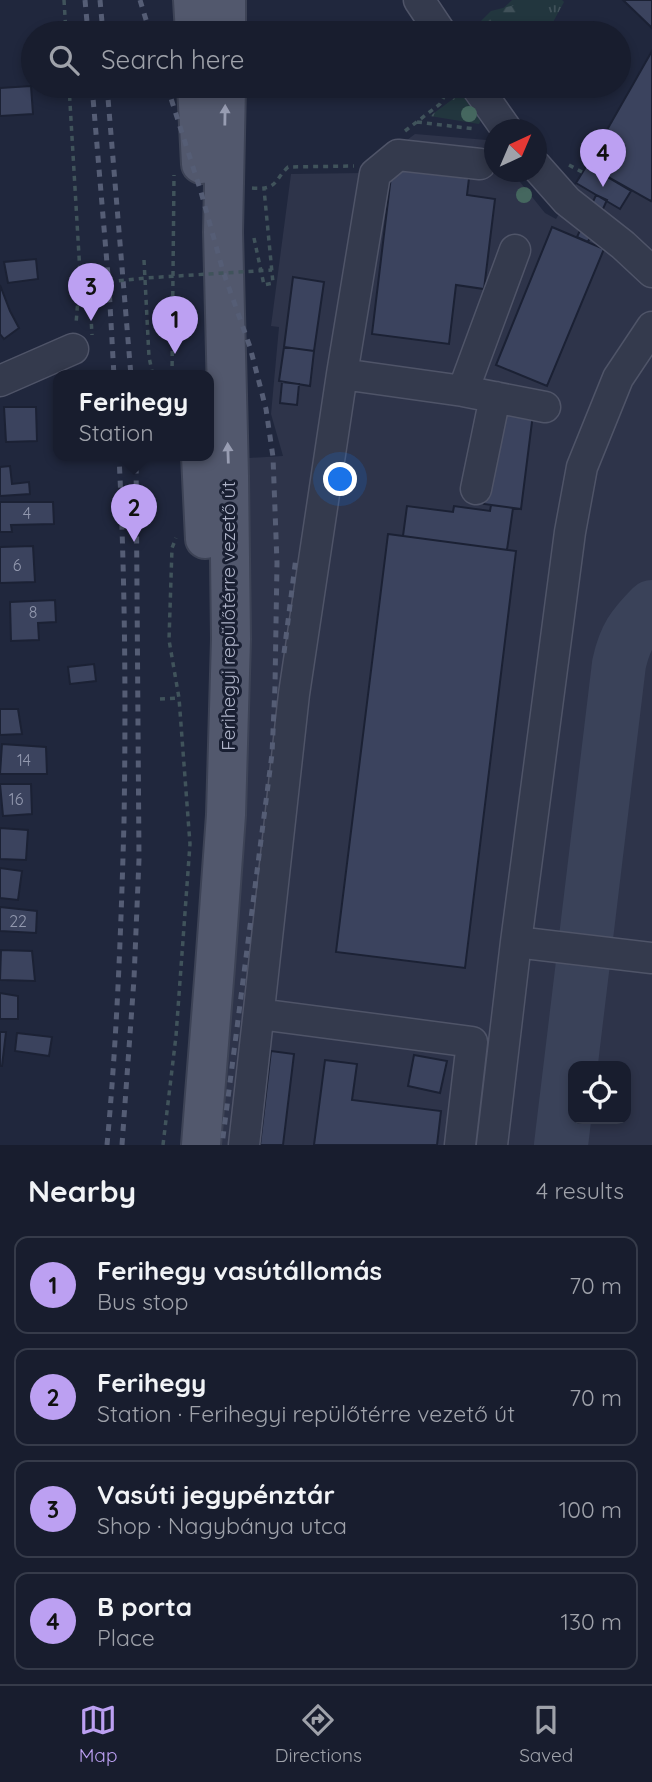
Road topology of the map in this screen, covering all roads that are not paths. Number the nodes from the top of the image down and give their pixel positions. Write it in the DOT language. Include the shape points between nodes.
graph roads {
  1 [pos="193,0"];
  2 [pos="226,0"];
  3 [pos="194,21"];
  4 [pos="226,21"];
  5 [pos="198,98"];
  6 [pos="226,98"];
  7 [pos="481,98"];
  8 [pos="489,119"];
  9 [pos="480,164"];
  10 [pos="547,178"];
  11 [pos="514,250"];
  12 [pos="652,272"];
  13 [pos="652,327"];
  14 [pos="83,346"];
  15 [pos="183,370"];
  16 [pos="342,374"];
  17 [pos="0,381"];
  18 [pos="463,391"];
  19 [pos="495,397"];
  20 [pos="545,407"];
  21 [pos="201,461"];
  22 [pos="476,489"];
  23 [pos="516,942"];
  24 [pos="652,958"];
  25 [pos="259,1014"];
  26 [pos="179,1145"];
  27 [pos="201,1145"];
  28 [pos="244,1145"];
  29 [pos="460,1145"];
  30 [pos="492,1145"];
  1 -- 3 [label="main road"];
  2 -- 4 [label="main road"];
  5 -- 15 [label="main road" via="199,327"];
  27 -- 6 [label="main road, Ferihegyi repülőtérre vezető út, one-way" via="226,815 231,639 223,232"];
  7 -- 8 [label="street"];
  9 -- 16 [label="street" via="398,155 375,174"];
  10 -- 12 [label="street" via="566,201"];
  11 -- 18 [label="street"];
  13 -- 23 [label="street" via="618,378 582,467"];
  14 -- 17 [label="street"];
  16 -- 18 [label="street"];
  16 -- 25 [label="street" via="294,694"];
  18 -- 19 [label="street"];
  19 -- 20 [label="street"];
  19 -- 22 [label="street"];
  21 -- 26 [label="main road, Ferihegyi repülőtérre vezető út" via="210,652 197,964"];
  23 -- 24 [label="street"];
  23 -- 30 [label="street"];
  25 -- 28 [label="street"];
  25 -- 29 [label="street" via="472,1042"];
}
